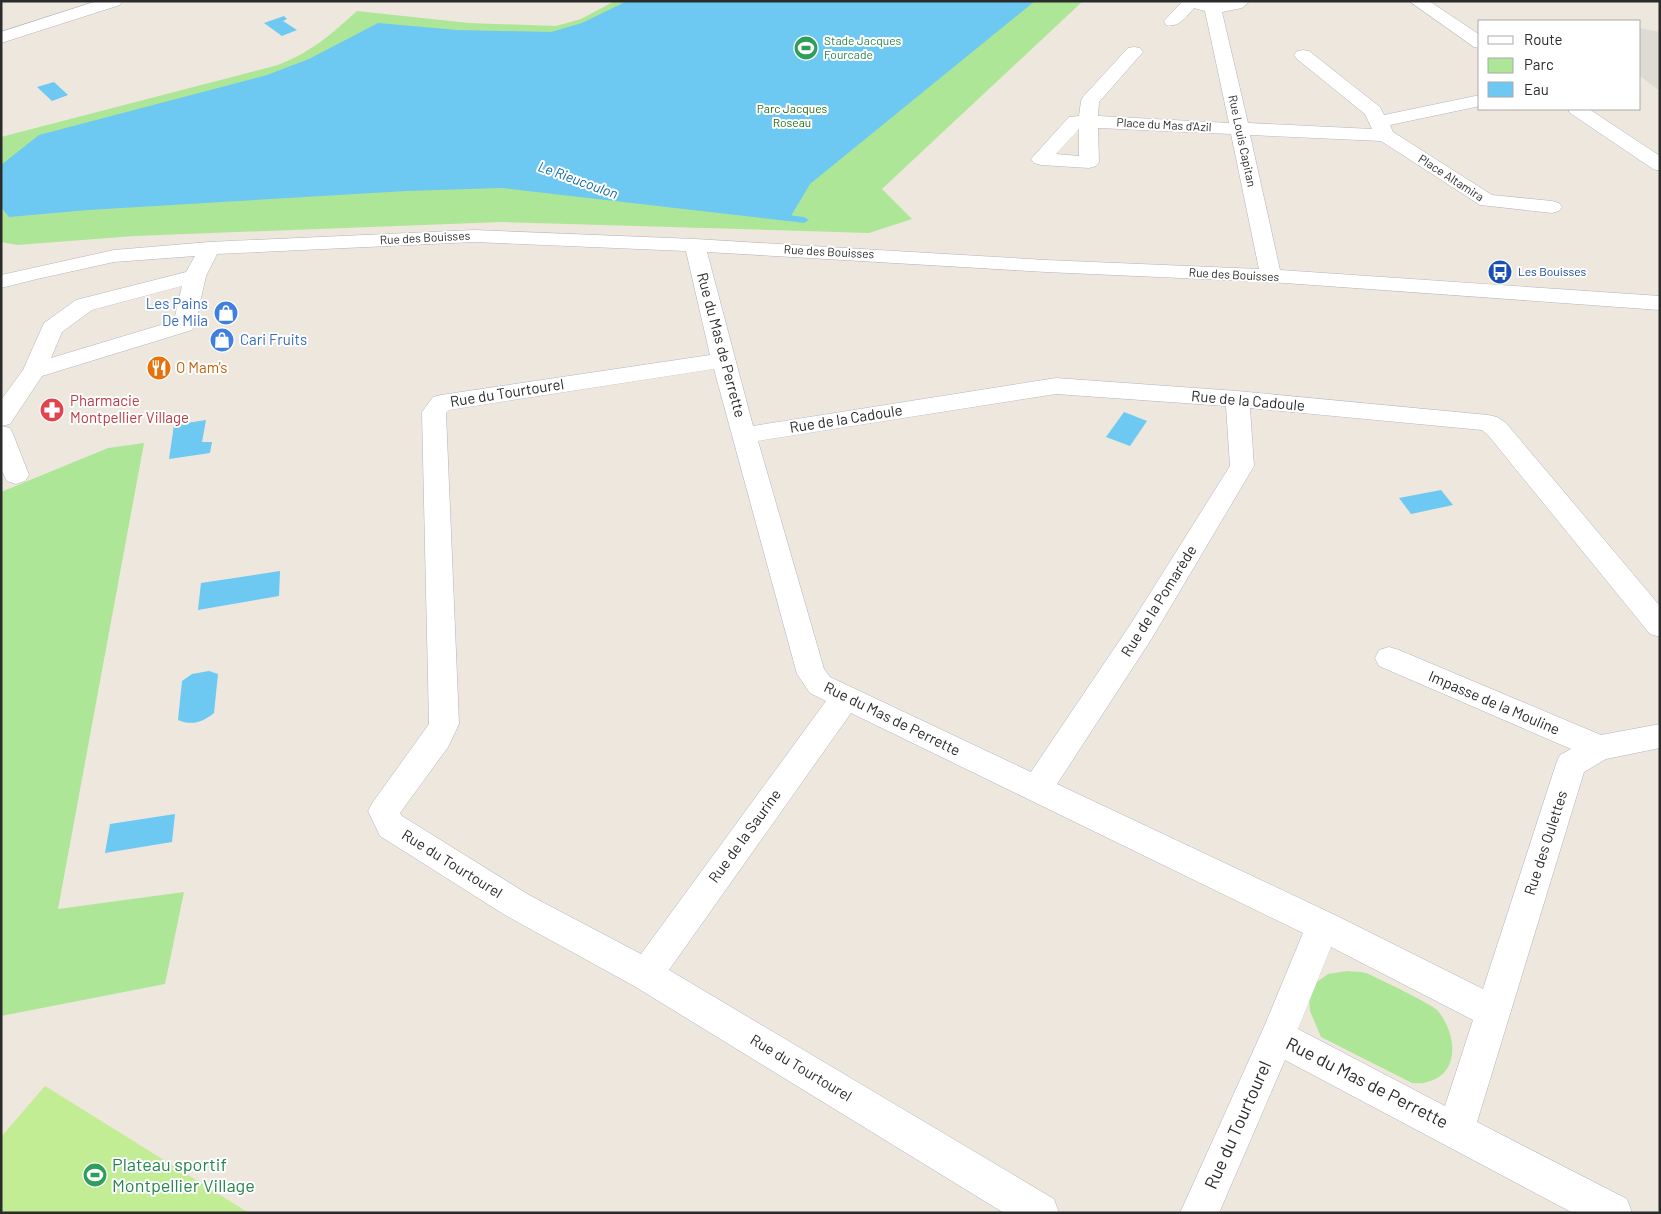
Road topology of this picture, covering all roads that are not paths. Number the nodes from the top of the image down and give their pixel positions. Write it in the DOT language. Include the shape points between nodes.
graph roads {
  1 [pos="114,1"];
  2 [pos="1242,1"];
  3 [pos="1417,1"];
  4 [pos="1189,2"];
  5 [pos="1213,6"];
  6 [pos="1172,21"];
  7 [pos="1,38"];
  8 [pos="1478,42"];
  9 [pos="1134,52"];
  10 [pos="1303,54"];
  11 [pos="1478,101"];
  12 [pos="1578,110"];
  13 [pos="1382,128"];
  14 [pos="1240,129"];
  15 [pos="1660,165"];
  16 [pos="1552,206"];
  17 [pos="695,245"];
  18 [pos="209,248"];
  19 [pos="195,276"];
  20 [pos="1271,276"];
  21 [pos="1,282"];
  22 [pos="1660,303"];
  23 [pos="723,360"];
  24 [pos="34,371"];
  25 [pos="1237,399"];
  26 [pos="1,418"];
  27 [pos="1,434"];
  28 [pos="745,435"];
  29 [pos="16,475"];
  30 [pos="1660,626"];
  31 [pos="1389,658"];
  32 [pos="845,698"];
  33 [pos="1660,736"];
  34 [pos="1600,748"];
  35 [pos="1037,789"];
  36 [pos="1323,926"];
  37 [pos="646,975"];
  38 [pos="1493,1012"];
  39 [pos="1277,1037"];
  40 [pos="1456,1129"];
  41 [pos="1040,1213"];
  42 [pos="1199,1213"];
  43 [pos="1613,1213"];
  1 -- 7 [label="street"];
  2 -- 5 [label="street" via="1236,6"];
  3 -- 8 [label="street"];
  4 -- 5 [label="street"];
  4 -- 6 [label="street"];
  5 -- 14 [label="street, Rue Louis Capitan"];
  9 -- 14 [label="street, Place du Mas d'Azil" via="1090,101 1088,122"];
  10 -- 13 [label="street, Place Altamira" via="1373,111"];
  11 -- 13 [label="street"];
  12 -- 15 [label="street"];
  13 -- 14 [label="street"];
  13 -- 16 [label="street, Place Altamira" via="1487,201"];
  14 -- 20 [label="street, Rue Louis Capitan"];
  17 -- 18 [label="street, Rue des Bouisses" via="474,236"];
  17 -- 20 [label="street, Rue des Bouisses"];
  17 -- 23 [label="street, Rue du Mas de Perrette"];
  18 -- 19 [label="street"];
  18 -- 21 [label="street, Rue des Bouisses" via="114,256 33,272"];
  19 -- 24 [label="street" via="84,305 52,328"];
  19 -- 24 [label="street" via="184,325"];
  20 -- 22 [label="street, Rue des Bouisses"];
  23 -- 28 [label="street, Rue du Mas de Perrette"];
  23 -- 37 [label="street, Rue du Tourtourel" via="441,403 434,412 444,724 384,811 391,826 416,842 517,905"];
  24 -- 26 [label="street"];
  25 -- 28 [label="street, Rue de la Cadoule" via="1056,386"];
  25 -- 30 [label="street, Rue de la Cadoule" via="1488,423 1497,429"];
  25 -- 35 [label="street, Rue de la Pomarède" via="1242,466 1142,630"];
  27 -- 29 [label="street"];
  28 -- 32 [label="street, Rue du Mas de Perrette" via="811,674 820,685"];
  31 -- 34 [label="street, Impasse de la Mouline"];
  32 -- 35 [label="street, Rue du Mas de Perrette"];
  32 -- 37 [label="street, Rue de la Saurine"];
  33 -- 34 [label="street, Rue des Oulettes"];
  34 -- 38 [label="street, Rue des Oulettes" via="1571,764"];
  35 -- 36 [label="street, Rue du Mas de Perrette"];
  36 -- 38 [label="street, Rue du Mas de Perrette"];
  36 -- 39 [label="street, Rue du Mas de Perrette"];
  37 -- 41 [label="street, Rue du Tourtourel"];
  38 -- 40 [label="street, Rue du Mas de Perrette"];
  39 -- 40 [label="street, Rue du Mas de Perrette"];
  39 -- 42 [label="street, Rue du Tourtourel"];
  40 -- 43 [label="street, Rue du Mas de Perrette"];
}
